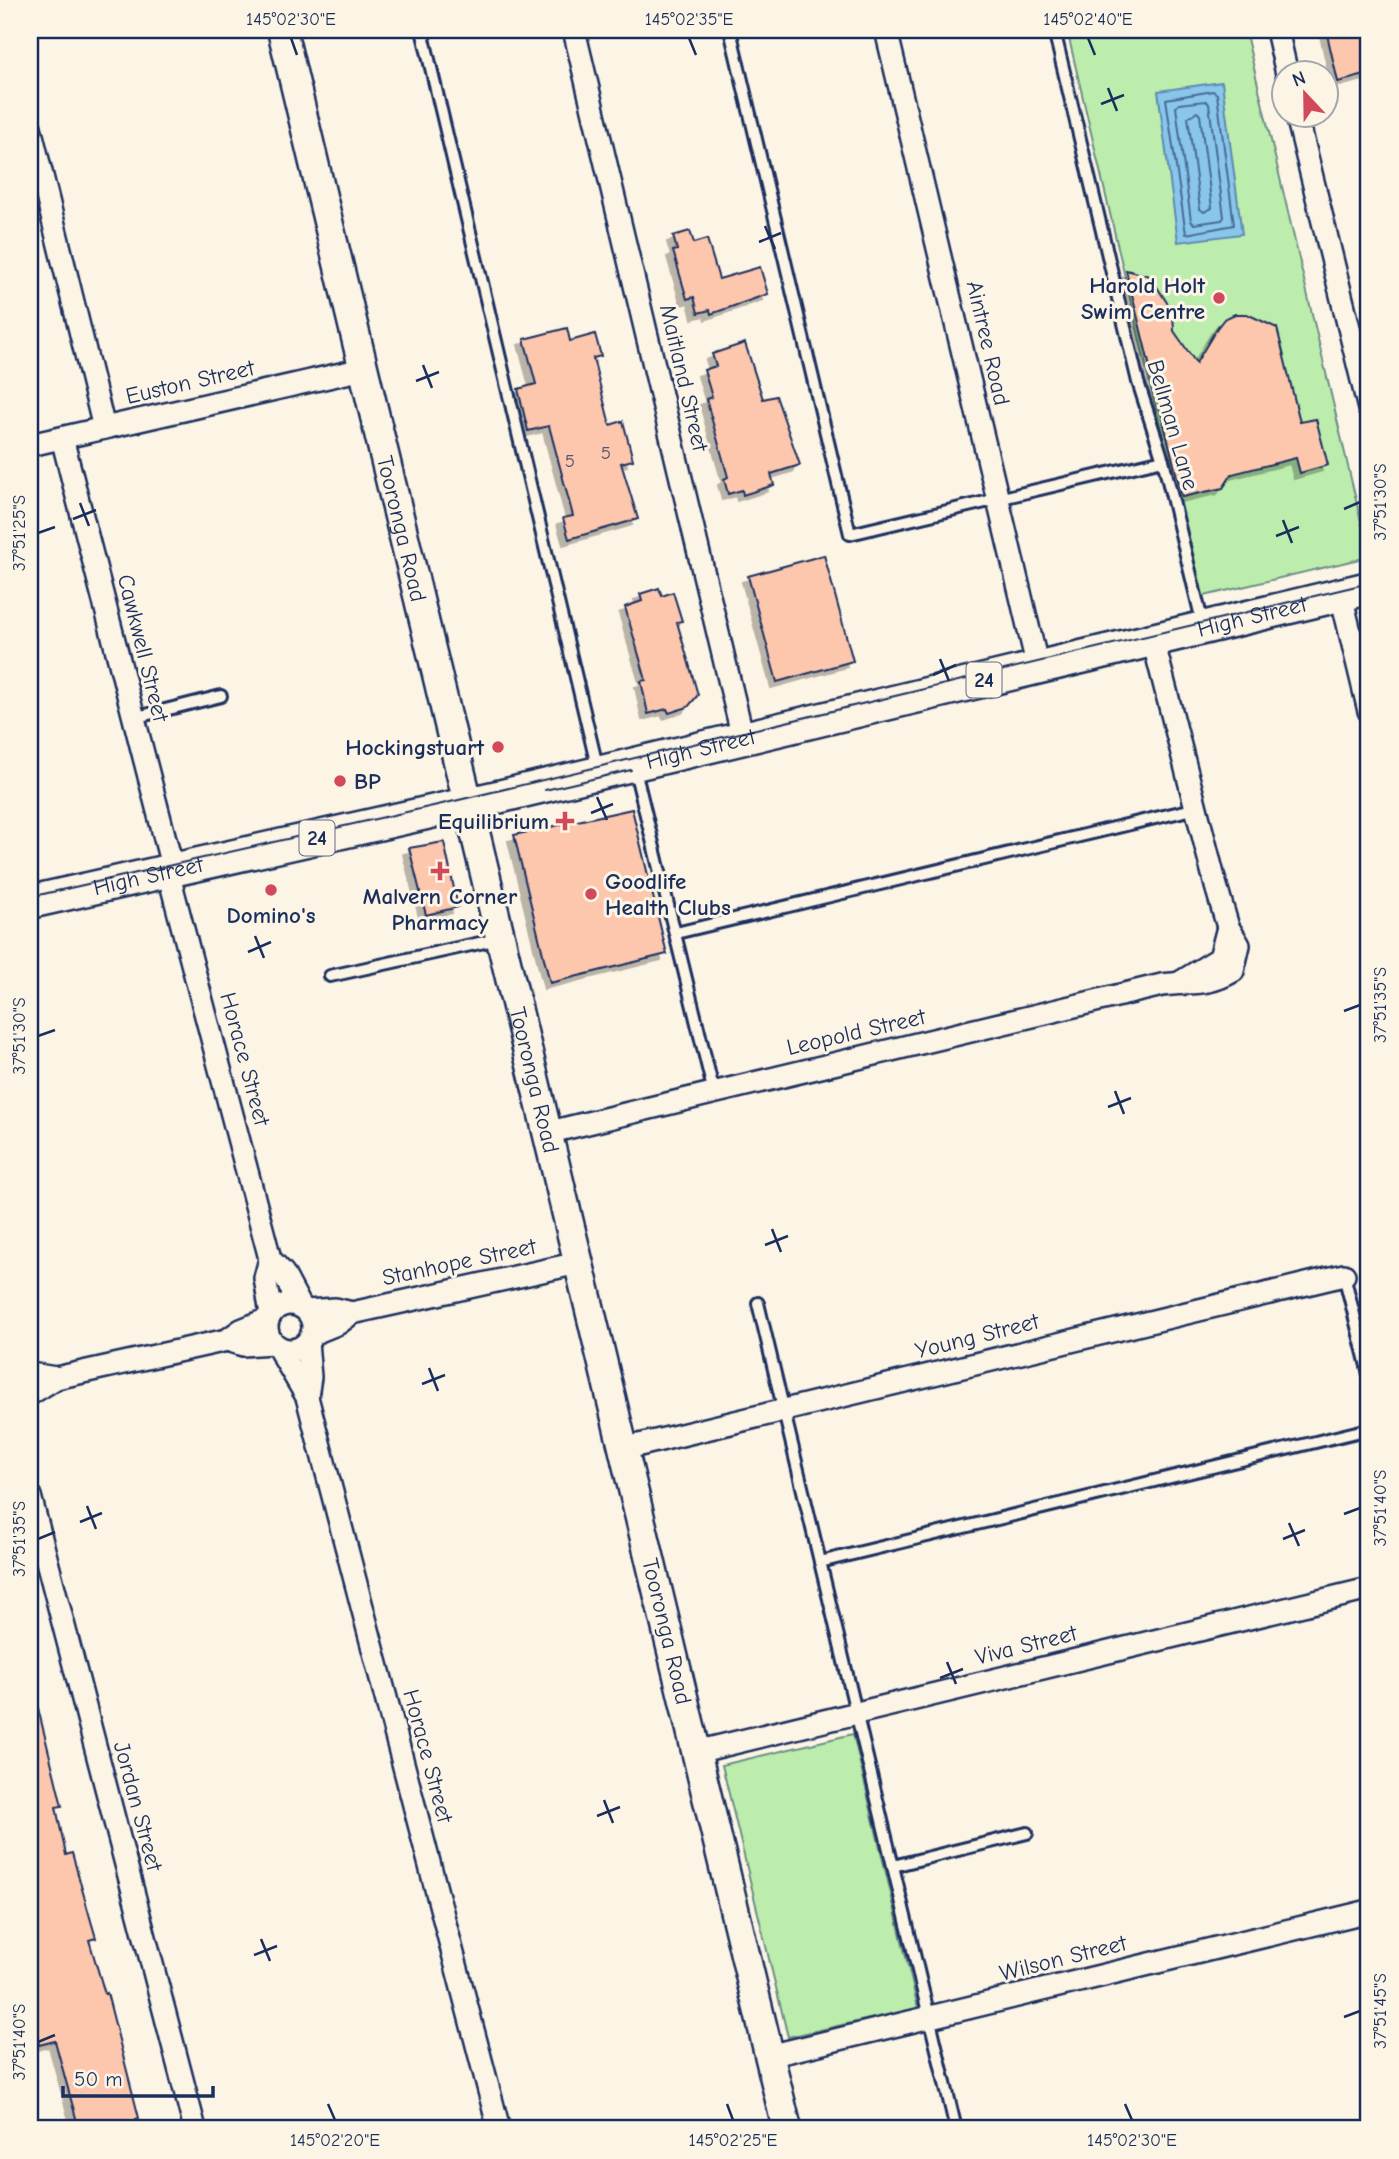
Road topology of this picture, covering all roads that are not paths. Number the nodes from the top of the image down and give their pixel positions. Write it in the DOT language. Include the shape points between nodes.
graph roads {
  1 [pos="282,30"];
  2 [pos="422,30"];
  3 [pos="574,30"];
  4 [pos="730,30"];
  5 [pos="886,30"];
  6 [pos="1054,30"];
  7 [pos="1277,30"];
  8 [pos="1284,60"];
  9 [pos="30,127"];
  10 [pos="1301,130"];
  11 [pos="363,369"];
  12 [pos="1368,396"];
  13 [pos="104,428"];
  14 [pos="62,438"];
  15 [pos="30,445"];
  16 [pos="1163,460"];
  17 [pos="998,499"];
  18 [pos="1355,591"];
  19 [pos="1203,628"];
  20 [pos="1153,640"];
  21 [pos="1038,667"];
  22 [pos="221,696"];
  23 [pos="1369,711"];
  24 [pos="133,718"];
  25 [pos="743,738"];
  26 [pos="634,764"];
  27 [pos="599,772"];
  28 [pos="467,804"];
  29 [pos="1197,808"];
  30 [pos="170,871"];
  31 [pos="30,902"];
  32 [pos="676,933"];
  33 [pos="500,939"];
  34 [pos="330,976"];
  35 [pos="714,1093"];
  36 [pos="546,1133"];
  37 [pos="270,1259"];
  38 [pos="578,1263"];
  39 [pos="1344,1275"];
  40 [pos="758,1303"];
  41 [pos="304,1309"];
  42 [pos="352,1313"];
  43 [pos="270,1316"];
  44 [pos="309,1338"];
  45 [pos="227,1340"];
  46 [pos="275,1344"];
  47 [pos="30,1374"];
  48 [pos="1369,1374"];
  49 [pos="56,1378"];
  50 [pos="30,1394"];
  51 [pos="307,1397"];
  52 [pos="783,1410"];
  53 [pos="1369,1429"];
  54 [pos="623,1448"];
  55 [pos="30,1496"];
  56 [pos="820,1562"];
  57 [pos="1369,1589"];
  58 [pos="856,1713"];
  59 [pos="696,1752"];
  60 [pos="1027,1833"];
  61 [pos="893,1866"];
  62 [pos="1369,1911"];
  63 [pos="929,2017"];
  64 [pos="769,2056"];
  65 [pos="195,2129"];
  66 [pos="499,2129"];
  67 [pos="787,2129"];
  68 [pos="956,2129"];
  1 -- 11 [label="main road, Tooronga Road"];
  2 -- 27 [label="lane"];
  3 -- 25 [label="street, Maitland Street"];
  4 -- 17 [label="lane" via="850,534"];
  5 -- 17 [label="street, Aintree Road"];
  6 -- 16 [label="lane, Bellman Lane" via="1138,382"];
  7 -- 8 [label="street"];
  9 -- 13 [label="street"];
  10 -- 12 [label="street"];
  11 -- 13 [label="street, Euston Street"];
  11 -- 28 [label="main road, Tooronga Road"];
  13 -- 14 [label="street, Euston Street"];
  14 -- 15 [label="street, Euston Street"];
  14 -- 24 [label="street, Cawkwell Street"];
  16 -- 17 [label="lane"];
  16 -- 19 [label="lane, Bellman Lane"];
  17 -- 21 [label="street, Aintree Road"];
  18 -- 19 [label="main road, High Street / 24"];
  18 -- 23 [label="street"];
  19 -- 20 [label="main road, High Street / 24"];
  20 -- 21 [label="main road, High Street / 24"];
  20 -- 29 [label="street, Leopold Street"];
  21 -- 25 [label="main road, High Street / 24"];
  22 -- 24 [label="lane"];
  24 -- 30 [label="street, Cawkwell Street"];
  25 -- 26 [label="main road, High Street / 24"];
  26 -- 27 [label="main road, High Street / 24"];
  26 -- 32 [label="lane"];
  27 -- 28 [label="main road, High Street / 24"];
  28 -- 30 [label="main road, High Street / 24"];
  28 -- 33 [label="main road, Tooronga Road"];
  29 -- 32 [label="lane"];
  29 -- 35 [label="street, Leopold Street" via="1228,927 1226,965 1179,983"];
  30 -- 31 [label="main road, High Street / 24"];
  30 -- 37 [label="street, Horace Street"];
  32 -- 35 [label="lane"];
  33 -- 34 [label="lane"];
  33 -- 36 [label="main road, Tooronga Road"];
  35 -- 36 [label="street, Leopold Street"];
  36 -- 38 [label="main road, Tooronga Road"];
  37 -- 41 [label="street, Horace Street"];
  37 -- 43 [label="street, Horace Street" via="265,1278"];
  38 -- 42 [label="street, Stanhope Street"];
  38 -- 54 [label="main road, Tooronga Road"];
  39 -- 48 [label="lane"];
  39 -- 52 [label="street, Young Street"];
  40 -- 52 [label="lane"];
  41 -- 42 [label="street, Stanhope Street"];
  41 -- 43 [label="street" via="285,1304"];
  41 -- 44 [label="street" via="312,1322"];
  42 -- 44 [label="street, Stanhope Street"];
  43 -- 45 [label="street"];
  43 -- 46 [label="street" via="267,1331"];
  44 -- 46 [label="street" via="293,1349"];
  44 -- 51 [label="street, Horace Street"];
  45 -- 46 [label="street" via="243,1345"];
  45 -- 49 [label="street"];
  46 -- 51 [label="street, Horace Street"];
  47 -- 49 [label="street"];
  49 -- 50 [label="street"];
  51 -- 66 [label="street, Horace Street"];
  52 -- 54 [label="street, Young Street"];
  52 -- 56 [label="lane"];
  53 -- 56 [label="lane"];
  54 -- 59 [label="main road, Tooronga Road"];
  55 -- 65 [label="street, Jordan Street"];
  56 -- 58 [label="lane"];
  57 -- 58 [label="street, Viva Street"];
  58 -- 59 [label="street, Viva Street"];
  58 -- 61 [label="lane"];
  59 -- 64 [label="main road, Tooronga Road"];
  60 -- 61 [label="lane"];
  61 -- 63 [label="lane"];
  62 -- 63 [label="street, Wilson Street"];
  63 -- 64 [label="street, Wilson Street"];
  63 -- 68 [label="lane"];
  64 -- 67 [label="main road, Tooronga Road"];
}
